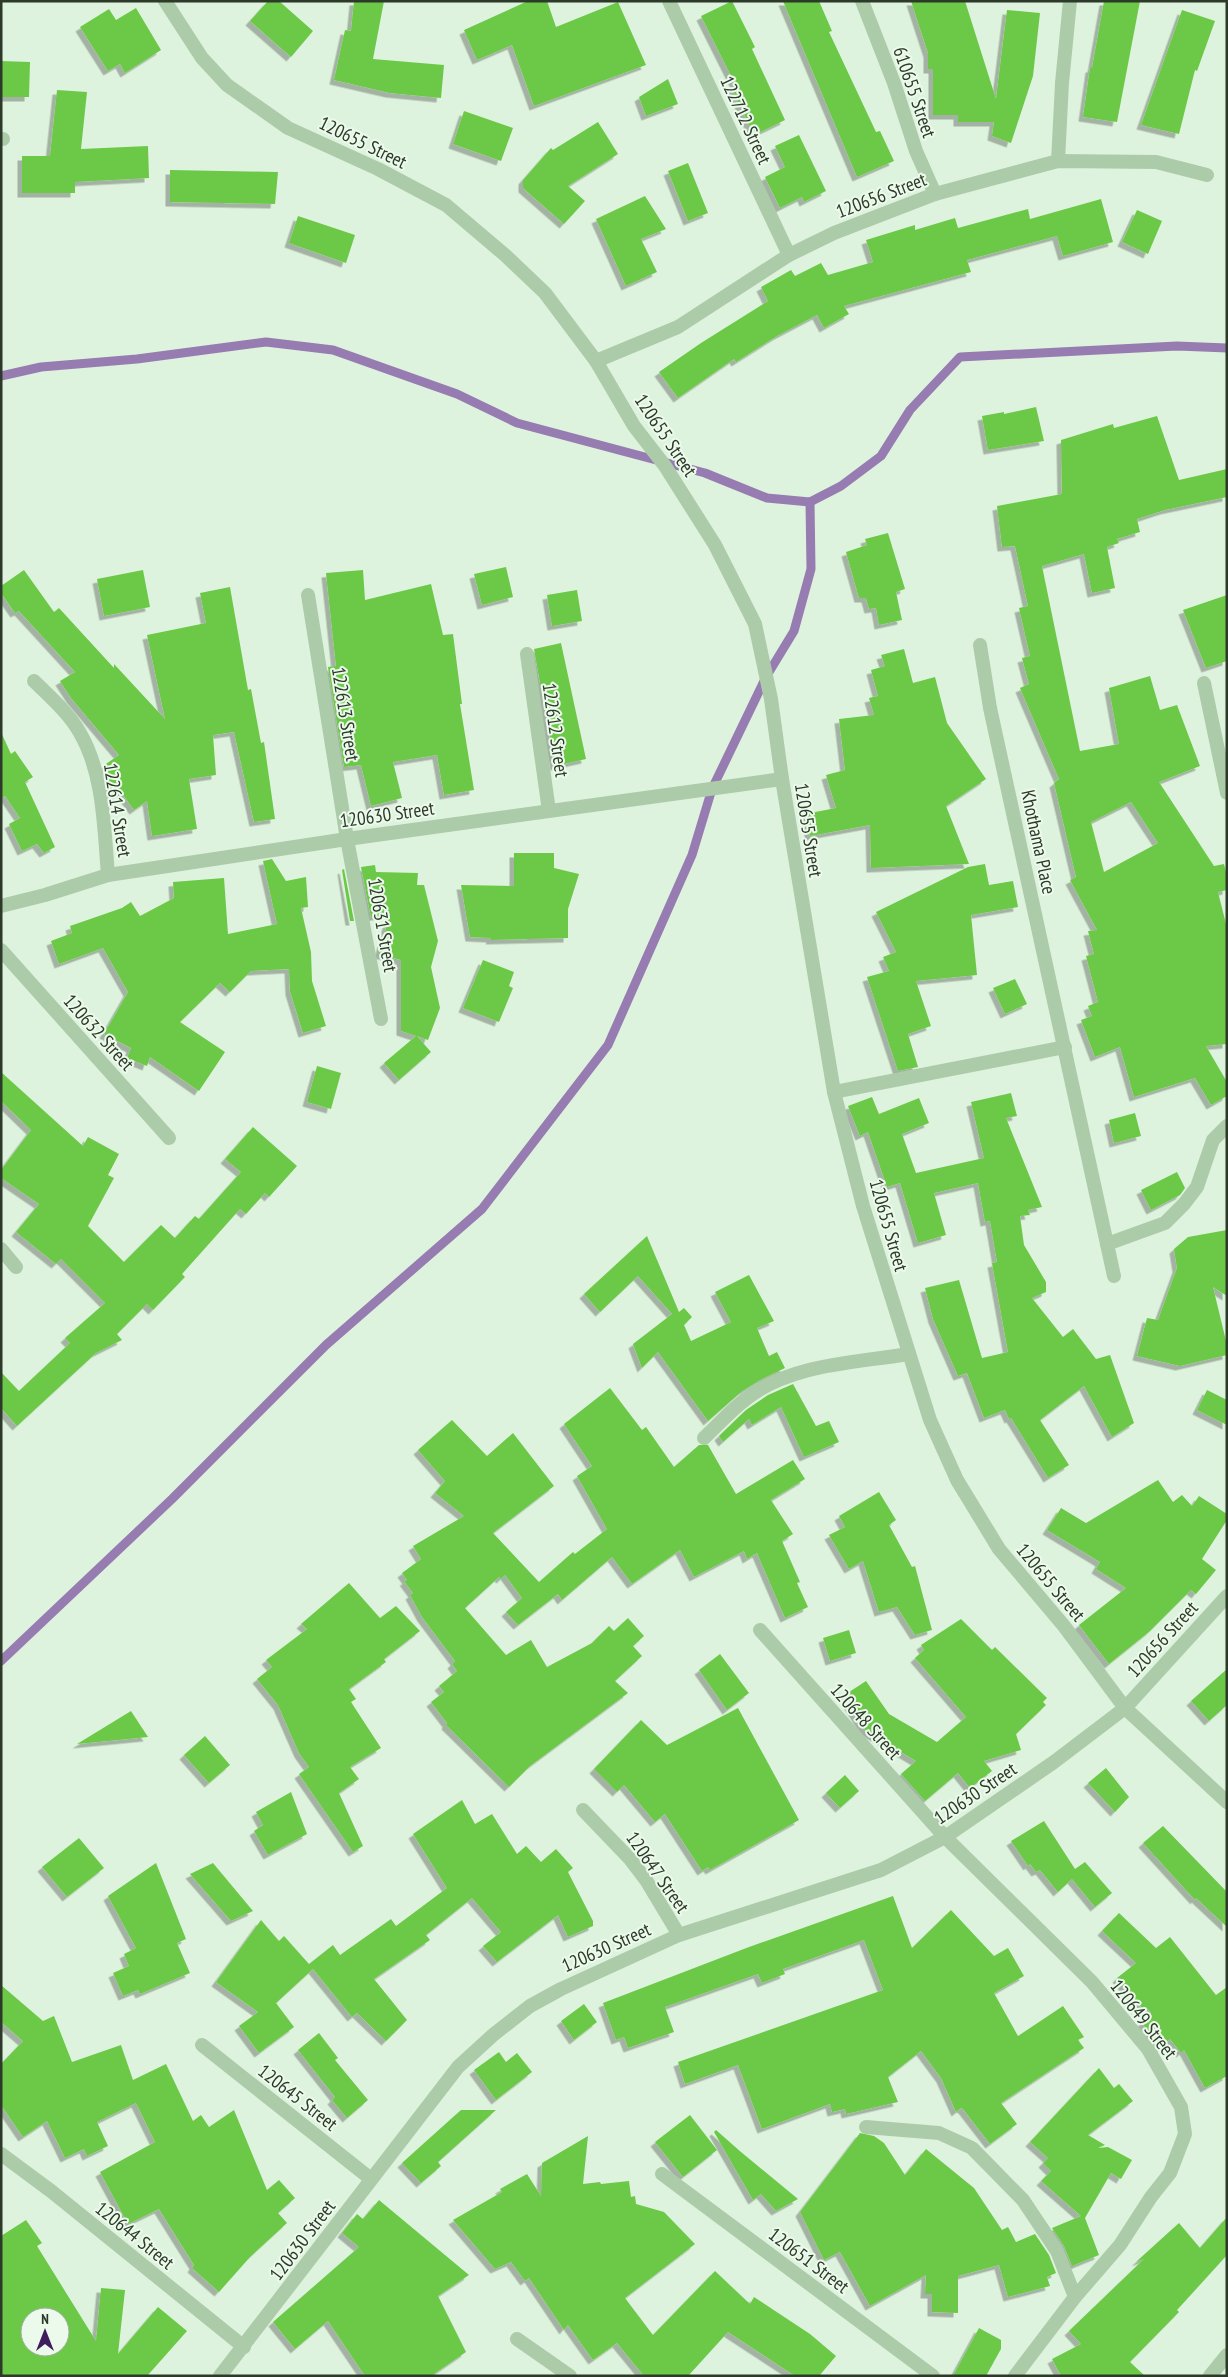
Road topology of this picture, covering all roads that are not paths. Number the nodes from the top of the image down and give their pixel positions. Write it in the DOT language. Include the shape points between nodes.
graph roads {
  1 [pos="165,1"];
  2 [pos="669,1"];
  3 [pos="862,1"];
  4 [pos="1070,1"];
  5 [pos="1058,161"];
  6 [pos="1207,175"];
  7 [pos="936,194"];
  8 [pos="789,255"];
  9 [pos="596,361"];
  10 [pos="308,595"];
  11 [pos="980,645"];
  12 [pos="527,654"];
  13 [pos="34,682"];
  14 [pos="1204,683"];
  15 [pos="782,779"];
  16 [pos="1227,793"];
  17 [pos="549,811"];
  18 [pos="348,839"];
  19 [pos="108,875"];
  20 [pos="1,906"];
  21 [pos="1,950"];
  22 [pos="381,1019"];
  23 [pos="1065,1047"];
  24 [pos="834,1092"];
  25 [pos="1227,1126"];
  26 [pos="169,1138"];
  27 [pos="1107,1244"];
  28 [pos="1,1249"];
  29 [pos="16,1267"];
  30 [pos="1114,1276"];
  31 [pos="908,1354"];
  32 [pos="704,1438"];
  33 [pos="1227,1596"];
  34 [pos="760,1630"];
  35 [pos="1125,1708"];
  36 [pos="1227,1802"];
  37 [pos="583,1810"];
  38 [pos="945,1837"];
  39 [pos="679,1935"];
  40 [pos="202,2045"];
  41 [pos="866,2127"];
  42 [pos="1,2154"];
  43 [pos="662,2174"];
  44 [pos="371,2179"];
  45 [pos="1075,2297"];
  46 [pos="518,2339"];
  47 [pos="244,2347"];
  48 [pos="1227,2355"];
  49 [pos="220,2376"];
  50 [pos="570,2376"];
  51 [pos="932,2376"];
  52 [pos="1016,2376"];
  53 [pos="1210,2376"];
  1 -- 9 [label="street, 120655 Street" via="202,58 227,85 288,128 378,169 446,205 544,293"];
  2 -- 8 [label="street, 122712 Street"];
  3 -- 7 [label="street, 610655 Street" via="916,151"];
  4 -- 5 [label="street"];
  5 -- 6 [label="street, 120656 Street" via="1156,162"];
  5 -- 7 [label="street, 120656 Street"];
  7 -- 8 [label="street, 120656 Street" via="834,233"];
  8 -- 9 [label="street, 120656 Street" via="678,327"];
  9 -- 15 [label="street, 120655 Street" via="634,426 665,466 715,545 755,624 771,699"];
  10 -- 18 [label="street, 122613 Street"];
  11 -- 23 [label="street, Khothama Place" via="990,708"];
  12 -- 17 [label="street, 122612 Street"];
  13 -- 19 [label="street, 122614 Street" via="60,706 80,732 90,753 96,775"];
  14 -- 16 [label="street"];
  15 -- 17 [label="street, 120630 Street"];
  15 -- 24 [label="street, 120655 Street"];
  17 -- 18 [label="street, 120630 Street"];
  18 -- 19 [label="street, 120630 Street"];
  18 -- 22 [label="street, 120631 Street"];
  19 -- 20 [label="street, 120630 Street"];
  21 -- 26 [label="street, 120632 Street"];
  23 -- 24 [label="street"];
  23 -- 27 [label="street, Khothama Place"];
  24 -- 31 [label="street, 120655 Street" via="863,1206"];
  25 -- 27 [label="street" via="1213,1140 1197,1187 1165,1223"];
  27 -- 30 [label="street, Khothama Place"];
  28 -- 29 [label="street"];
  31 -- 32 [label="street" via="804,1371 774,1382 747,1398"];
  31 -- 35 [label="street, 120655 Street" via="930,1420 974,1512 999,1549 1064,1626"];
  33 -- 35 [label="street, 120656 Street"];
  34 -- 38 [label="street, 120648 Street"];
  35 -- 36 [label="street, 120655 Street"];
  35 -- 38 [label="street, 120630 Street" via="1054,1762"];
  37 -- 39 [label="street, 120647 Street" via="635,1866"];
  38 -- 39 [label="street, 120630 Street" via="881,1870"];
  38 -- 45 [label="street, 120649 Street" via="1092,1982 1148,2049 1181,2107 1185,2134 1170,2173 1120,2245"];
  39 -- 44 [label="street, 120630 Street" via="560,1989 530,2006 493,2035 458,2067"];
  40 -- 44 [label="street, 120645 Street"];
  41 -- 45 [label="street" via="939,2133 972,2148 1023,2200 1057,2251"];
  42 -- 47 [label="street, 120644 Street"];
  43 -- 51 [label="street, 120651 Street"];
  44 -- 47 [label="street, 120630 Street"];
  45 -- 52 [label="street, 120649 Street"];
  46 -- 50 [label="street"];
  47 -- 49 [label="street, 120630 Street"];
  48 -- 53 [label="street"];
}
